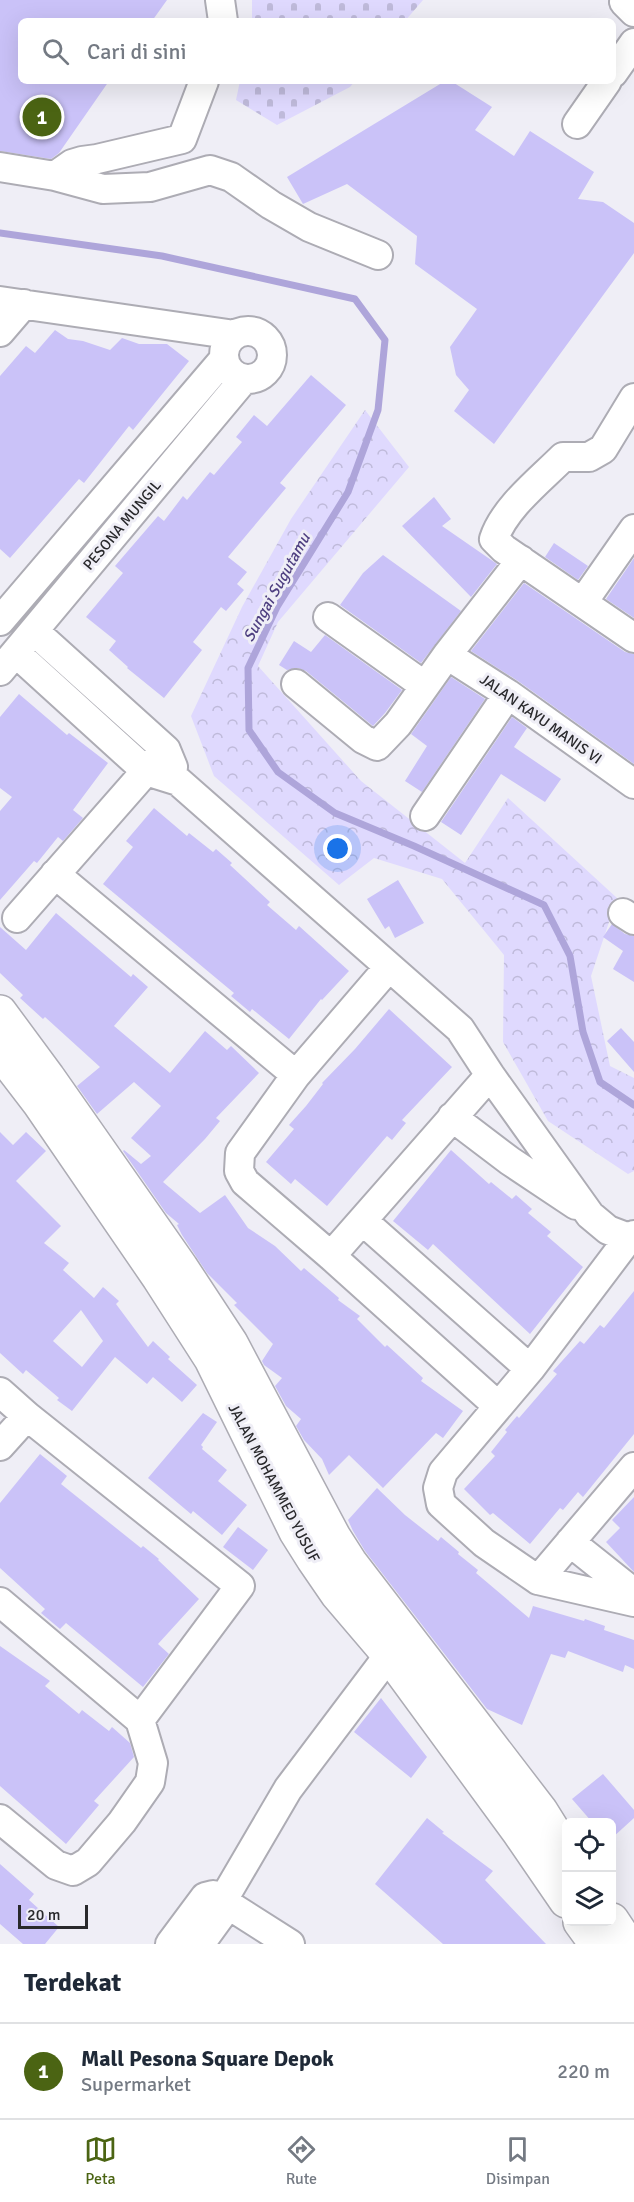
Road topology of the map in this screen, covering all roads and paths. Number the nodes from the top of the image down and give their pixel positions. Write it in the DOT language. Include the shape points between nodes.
graph roads {
  1 [pos="220,0"];
  2 [pos="625,0"];
  3 [pos="634,12"];
  4 [pos="223,18"];
  5 [pos="634,43"];
  6 [pos="616,69"];
  7 [pos="203,84"];
  8 [pos="605,84"];
  9 [pos="577,124"];
  10 [pos="182,139"];
  11 [pos="0,167"];
  12 [pos="55,176"];
  13 [pos="184,177"];
  14 [pos="378,255"];
  15 [pos="12,303"];
  16 [pos="0,332"];
  17 [pos="234,357"];
  18 [pos="634,398"];
  19 [pos="634,529"];
  20 [pos="521,560"];
  21 [pos="583,602"];
  22 [pos="328,617"];
  23 [pos="0,621"];
  24 [pos="34,632"];
  25 [pos="634,638"];
  26 [pos="447,655"];
  27 [pos="8,662"];
  28 [pos="296,684"];
  29 [pos="425,686"];
  30 [pos="508,694"];
  31 [pos="166,750"];
  32 [pos="146,771"];
  33 [pos="178,781"];
  34 [pos="634,784"];
  35 [pos="424,816"];
  36 [pos="55,874"];
  37 [pos="17,918"];
  38 [pos="389,966"];
  39 [pos="0,1012"];
  40 [pos="0,1052"];
  41 [pos="296,1075"];
  42 [pos="490,1075"];
  43 [pos="452,1118"];
  44 [pos="590,1215"];
  45 [pos="363,1221"];
  46 [pos="631,1236"];
  47 [pos="331,1256"];
  48 [pos="530,1369"];
  49 [pos="0,1392"];
  50 [pos="498,1406"];
  51 [pos="27,1416"];
  52 [pos="0,1446"];
  53 [pos="634,1467"];
  54 [pos="570,1542"];
  55 [pos="538,1580"];
  56 [pos="634,1593"];
  57 [pos="0,1602"];
  58 [pos="634,1602"];
  59 [pos="389,1655"];
  60 [pos="140,1720"];
  61 [pos="0,1819"];
  62 [pos="562,1843"];
  63 [pos="562,1894"];
  64 [pos="226,1902"];
  65 [pos="583,1926"];
  66 [pos="616,1926"];
  67 [pos="170,1944"];
  68 [pos="200,1944"];
  69 [pos="290,1944"];
  70 [pos="596,1944"];
  71 [pos="628,1944"];
  1 -- 4 [label="street"];
  2 -- 3 [label="street"];
  5 -- 6 [label="street"];
  7 -- 10 [label="street"];
  8 -- 9 [label="street"];
  10 -- 12 [label="street" via="82,161"];
  10 -- 13 [label="street"];
  11 -- 12 [label="street"];
  12 -- 13 [label="street" via="104,189 150,187"];
  13 -- 14 [label="street" via="210,170 231,177 309,227"];
  15 -- 16 [label="street"];
  15 -- 17 [label="street"];
  17 -- 23 [label="street, PESONA MUNGIL"];
  17 -- 24 [label="street, PESONA MUNGIL"];
  18 -- 20 [label="street" via="603,449 589,457 563,457 498,526 494,539"];
  19 -- 21 [label="street"];
  20 -- 21 [label="street"];
  20 -- 26 [label="street"];
  21 -- 25 [label="street"];
  22 -- 29 [label="street"];
  24 -- 27 [label="street, PESONA MUNGIL"];
  24 -- 31 [label="street"];
  26 -- 29 [label="street"];
  26 -- 30 [label="street, JALAN KAYU MANIS VI"];
  27 -- 32 [label="street"];
  28 -- 29 [label="street" via="363,740 377,746"];
  30 -- 34 [label="street, JALAN KAYU MANIS VI"];
  30 -- 35 [label="street"];
  31 -- 32 [label="street"];
  31 -- 33 [label="street"];
  32 -- 33 [label="street"];
  32 -- 36 [label="street"];
  33 -- 38 [label="street"];
  36 -- 37 [label="street"];
  36 -- 41 [label="street"];
  38 -- 41 [label="street"];
  38 -- 42 [label="street" via="460,1029"];
  39 -- 62 [label="main road, JALAN MOHAMMED YUSUF" via="231,1343 350,1562"];
  40 -- 59 [label="main road, JALAN MOHAMMED YUSUF" via="39,1103 211,1359 313,1559"];
  41 -- 47 [label="street" via="240,1153 239,1171 245,1182"];
  42 -- 43 [label="street"];
  42 -- 44 [label="street"];
  43 -- 44 [label="street"];
  43 -- 45 [label="street"];
  44 -- 46 [label="street" via="608,1230"];
  45 -- 47 [label="street"];
  45 -- 48 [label="street"];
  46 -- 48 [label="street"];
  47 -- 50 [label="street"];
  48 -- 50 [label="street"];
  49 -- 51 [label="street"];
  50 -- 55 [label="street" via="443,1472 438,1488 441,1504 484,1543"];
  51 -- 52 [label="street"];
  51 -- 60 [label="street" via="240,1586"];
  53 -- 54 [label="street"];
  54 -- 55 [label="street"];
  54 -- 56 [label="street"];
  55 -- 58 [label="street"];
  57 -- 60 [label="street"];
  59 -- 63 [label="main road, JALAN MOHAMMED YUSUF"];
  59 -- 64 [label="street" via="288,1790"];
  60 -- 61 [label="street" via="153,1764 150,1782 88,1862 74,1871 56,1865"];
  64 -- 67 [label="street" via="213,1895 205,1897"];
  64 -- 68 [label="street"];
  64 -- 69 [label="street"];
  65 -- 70 [label="main road"];
  66 -- 71 [label="main road"];
}
